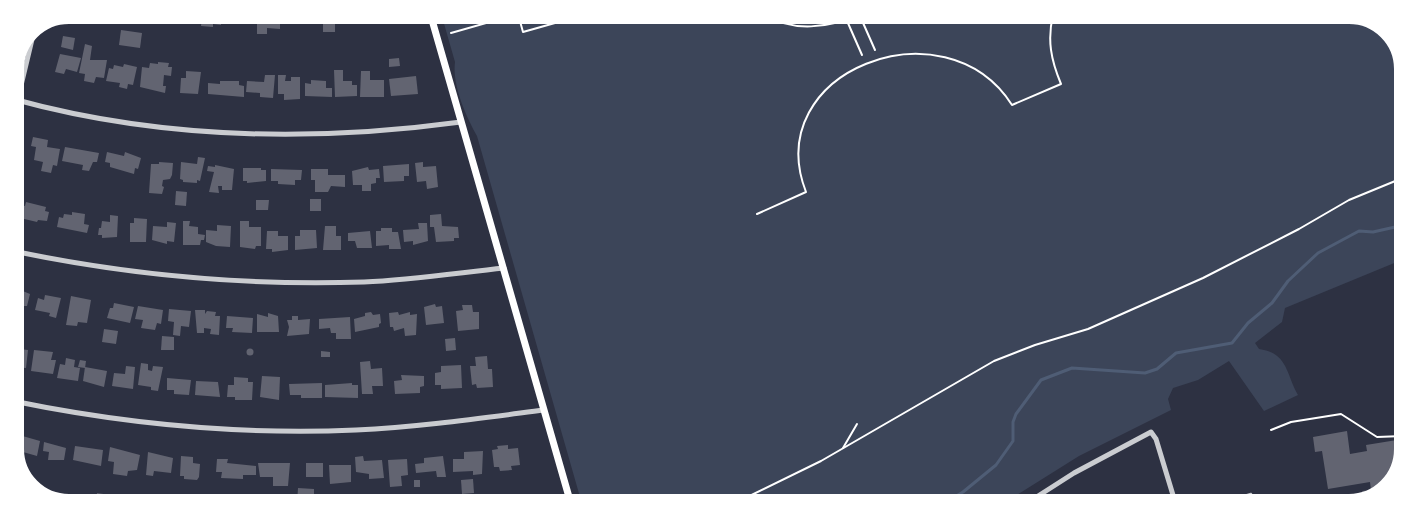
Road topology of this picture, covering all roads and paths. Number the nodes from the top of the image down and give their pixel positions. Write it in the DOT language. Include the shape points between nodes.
graph roads {
  1 [pos="432,21"];
  2 [pos="495,21"];
  3 [pos="520,21"];
  4 [pos="554,21"];
  5 [pos="847,21"];
  6 [pos="862,21"];
  7 [pos="1052,21"];
  8 [pos="451,34"];
  9 [pos="32,39"];
  10 [pos="884,48"];
  11 [pos="875,50"];
  12 [pos="862,56"];
  13 [pos="856,60"];
  14 [pos="985,71"];
  15 [pos="990,76"];
  16 [pos="21,78"];
  17 [pos="833,78"];
  18 [pos="996,82"];
  19 [pos="21,101"];
  20 [pos="462,122"];
  21 [pos="1397,179"];
  22 [pos="757,214"];
  23 [pos="21,252"];
  24 [pos="504,268"];
  25 [pos="21,403"];
  26 [pos="544,410"];
  27 [pos="857,424"];
  28 [pos="1271,430"];
  29 [pos="1397,436"];
  30 [pos="843,448"];
  31 [pos="569,497"];
  32 [pos="747,497"];
  33 [pos="1036,497"];
  34 [pos="1174,497"];
  35 [pos="1240,497"];
  36 [pos="1251,497"];
  1 -- 20 [label="main road"];
  2 -- 8 [label="path"];
  3 -- 4 [label="path" via="523,32"];
  5 -- 12 [label="path"];
  6 -- 11 [label="path"];
  7 -- 18 [label="path" via="1051,55 1061,84 1012,105"];
  9 -- 16 [label="street"];
  10 -- 11 [label="path"];
  11 -- 12 [label="path"];
  12 -- 13 [label="path"];
  14 -- 15 [label="path"];
  17 -- 22 [label="path" via="811,108 800,132 797,157 806,192"];
  19 -- 20 [label="street" via="89,116 225,132 364,133"];
  20 -- 24 [label="main road"];
  21 -- 30 [label="path" via="1349,200 1202,278 1088,329 1002,358 973,372"];
  23 -- 24 [label="street" via="123,271 223,281 365,282"];
  24 -- 26 [label="main road"];
  25 -- 26 [label="street" via="147,422 263,430 392,428"];
  26 -- 31 [label="main road"];
  27 -- 30 [label="path"];
  28 -- 29 [label="path" via="1291,422 1341,414 1376,437"];
  30 -- 32 [label="path"];
  33 -- 34 [label="street" via="1151,432"];
  35 -- 36 [label="lane" via="1250,494"];
}
